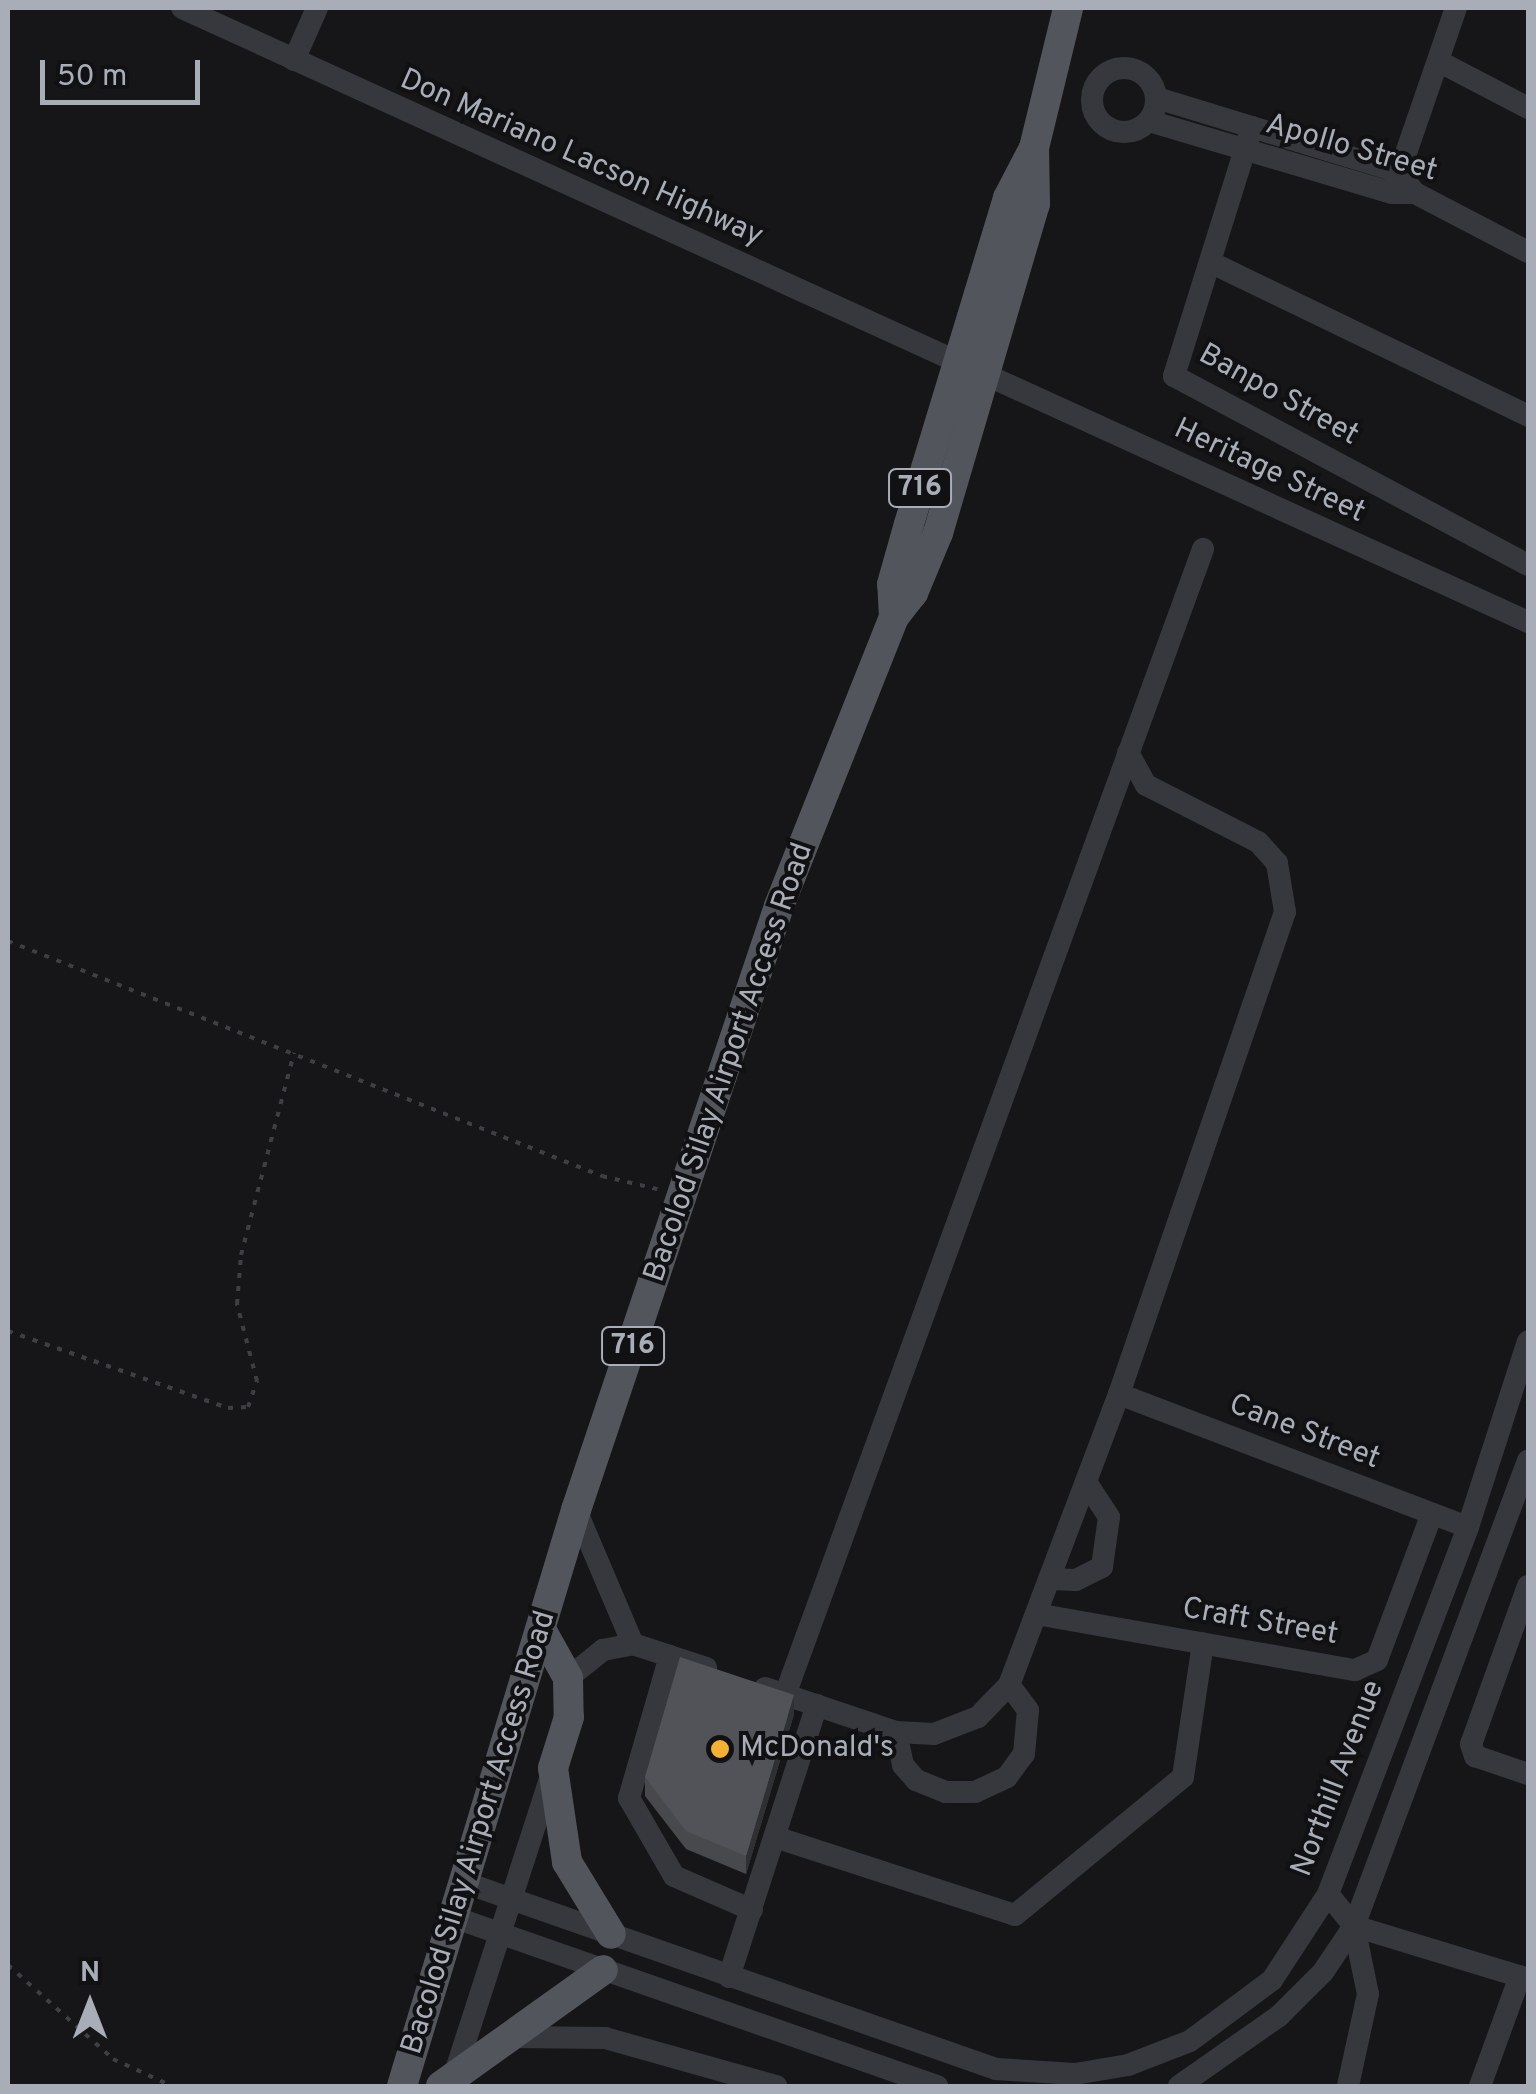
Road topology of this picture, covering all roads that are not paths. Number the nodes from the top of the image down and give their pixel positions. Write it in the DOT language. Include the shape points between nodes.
graph roads {
  1 [pos="182,8"];
  2 [pos="317,8"];
  3 [pos="1068,8"];
  4 [pos="1456,8"];
  5 [pos="294,60"];
  6 [pos="1440,62"];
  7 [pos="1050,78"];
  8 [pos="1093,90"];
  9 [pos="1157,98"];
  10 [pos="1528,108"];
  11 [pos="1149,121"];
  12 [pos="1248,138"];
  13 [pos="1034,148"];
  14 [pos="1402,186"];
  15 [pos="1528,252"];
  16 [pos="1210,262"];
  17 [pos="957,360"];
  18 [pos="986,373"];
  19 [pos="1528,416"];
  20 [pos="1203,549"];
  21 [pos="1528,564"];
  22 [pos="894,617"];
  23 [pos="1528,622"];
  24 [pos="1128,753"];
  25 [pos="1528,1341"];
  26 [pos="1119,1394"];
  27 [pos="1528,1460"];
  28 [pos="1086,1482"];
  29 [pos="576,1510"];
  30 [pos="1432,1514"];
  31 [pos="1468,1527"];
  32 [pos="1049,1579"];
  33 [pos="1528,1586"];
  34 [pos="1036,1614"];
  35 [pos="543,1633"];
  36 [pos="1519,1640"];
  37 [pos="1203,1643"];
  38 [pos="633,1644"];
  39 [pos="670,1656"];
  40 [pos="568,1678"];
  41 [pos="1009,1685"];
  42 [pos="785,1695"];
  43 [pos="817,1706"];
  44 [pos="896,1732"];
  45 [pos="553,1768"];
  46 [pos="1528,1774"];
  47 [pos="775,1837"];
  48 [pos="466,1883"];
  49 [pos="1328,1894"];
  50 [pos="511,1899"];
  51 [pos="752,1910"];
  52 [pos="453,1918"];
  53 [pos="1354,1926"];
  54 [pos="500,1934"];
  55 [pos="611,1934"];
  56 [pos="603,1970"];
  57 [pos="729,1976"];
  58 [pos="1524,1978"];
  59 [pos="511,2038"];
  60 [pos="995,2078"];
  61 [pos="448,2080"];
  62 [pos="402,2086"];
  63 [pos="772,2086"];
  64 [pos="937,2086"];
  65 [pos="1179,2086"];
  66 [pos="1348,2086"];
  67 [pos="1480,2086"];
  1 -- 5 [label="street, Don Mariano Lacson Highway"];
  2 -- 5 [label="street"];
  3 -- 7 [label="main road, Bacolod Silay Airport Access Road / 716"];
  4 -- 6 [label="street"];
  5 -- 17 [label="street, Don Mariano Lacson Highway"];
  6 -- 10 [label="street"];
  6 -- 14 [label="street"];
  7 -- 8 [label="street"];
  7 -- 13 [label="main road, Bacolod Silay Airport Access Road / 716"];
  8 -- 9 [label="street" via="1122,67 1146,76"];
  8 -- 11 [label="street" via="1095,115 1114,131 1127,133"];
  9 -- 11 [label="street"];
  9 -- 12 [label="street"];
  11 -- 12 [label="street, Apollo Street"];
  12 -- 14 [label="street, Apollo Street"];
  12 -- 16 [label="street, Banpo Street"];
  13 -- 17 [label="main road, Bacolod Silay Airport Access Road / 716" via="1008,198"];
  13 -- 18 [label="main road, Bacolod Silay Airport Access Road / 716" via="1035,204"];
  14 -- 15 [label="street, Apollo Street"];
  16 -- 19 [label="street"];
  16 -- 21 [label="street, Banpo Street" via="1174,376"];
  17 -- 18 [label="street, Don Mariano Lacson Highway"];
  17 -- 22 [label="main road, Bacolod Silay Airport Access Road / 716" via="892,584"];
  18 -- 22 [label="main road, Bacolod Silay Airport Access Road / 716" via="938,533 913,593"];
  18 -- 23 [label="street, Heritage Street"];
  20 -- 24 [label="street"];
  22 -- 29 [label="main road, Bacolod Silay Airport Access Road / 716" via="779,906"];
  24 -- 26 [label="street" via="1146,785 1258,842 1277,863 1285,912"];
  24 -- 42 [label="street"];
  25 -- 31 [label="street, Northill Avenue"];
  26 -- 28 [label="street"];
  26 -- 30 [label="street, Cane Street"];
  27 -- 53 [label="street"];
  28 -- 32 [label="street"];
  28 -- 32 [label="street" via="1108,1518 1102,1568 1076,1580"];
  29 -- 35 [label="main road, Bacolod Silay Airport Access Road / 716"];
  29 -- 38 [label="street"];
  30 -- 31 [label="street, Cane Street"];
  30 -- 37 [label="street, Craft Street" via="1369,1667"];
  31 -- 49 [label="street, Northill Avenue"];
  32 -- 34 [label="street"];
  33 -- 36 [label="street"];
  34 -- 37 [label="street, Craft Street"];
  34 -- 41 [label="street"];
  35 -- 40 [label="main road"];
  35 -- 48 [label="main road, Bacolod Silay Airport Access Road / 716"];
  36 -- 46 [label="street" via="1471,1744 1475,1756"];
  37 -- 47 [label="street" via="1184,1777 1014,1914"];
  38 -- 39 [label="street"];
  38 -- 40 [label="street" via="603,1650"];
  39 -- 42 [label="street"];
  39 -- 51 [label="street" via="629,1798 674,1876"];
  40 -- 45 [label="main road" via="569,1717"];
  41 -- 44 [label="street" via="978,1717 934,1734"];
  41 -- 44 [label="street" via="1028,1710 1024,1754 1006,1777 974,1792 946,1792 916,1780"];
  42 -- 43 [label="street"];
  43 -- 44 [label="street"];
  43 -- 47 [label="street"];
  45 -- 50 [label="street"];
  45 -- 55 [label="main road" via="567,1862"];
  47 -- 51 [label="street"];
  48 -- 50 [label="street, Northill Avenue"];
  48 -- 52 [label="main road, Bacolod Silay Airport Access Road / 716"];
  49 -- 53 [label="street"];
  49 -- 60 [label="street, Northill Avenue" via="1272,1980 1190,2041 1128,2065"];
  50 -- 54 [label="street"];
  50 -- 55 [label="street, Northill Avenue"];
  51 -- 57 [label="street"];
  52 -- 54 [label="street"];
  52 -- 62 [label="main road, Bacolod Silay Airport Access Road / 716"];
  53 -- 58 [label="street"];
  53 -- 65 [label="street" via="1323,1972 1278,2016"];
  53 -- 66 [label="street" via="1368,1994"];
  54 -- 56 [label="street"];
  54 -- 61 [label="street"];
  55 -- 57 [label="street, Northill Avenue"];
  56 -- 59 [label="main road"];
  56 -- 64 [label="street"];
  57 -- 60 [label="street, Northill Avenue"];
  58 -- 67 [label="street"];
  59 -- 61 [label="main road"];
  59 -- 63 [label="street" via="605,2038"];
}
